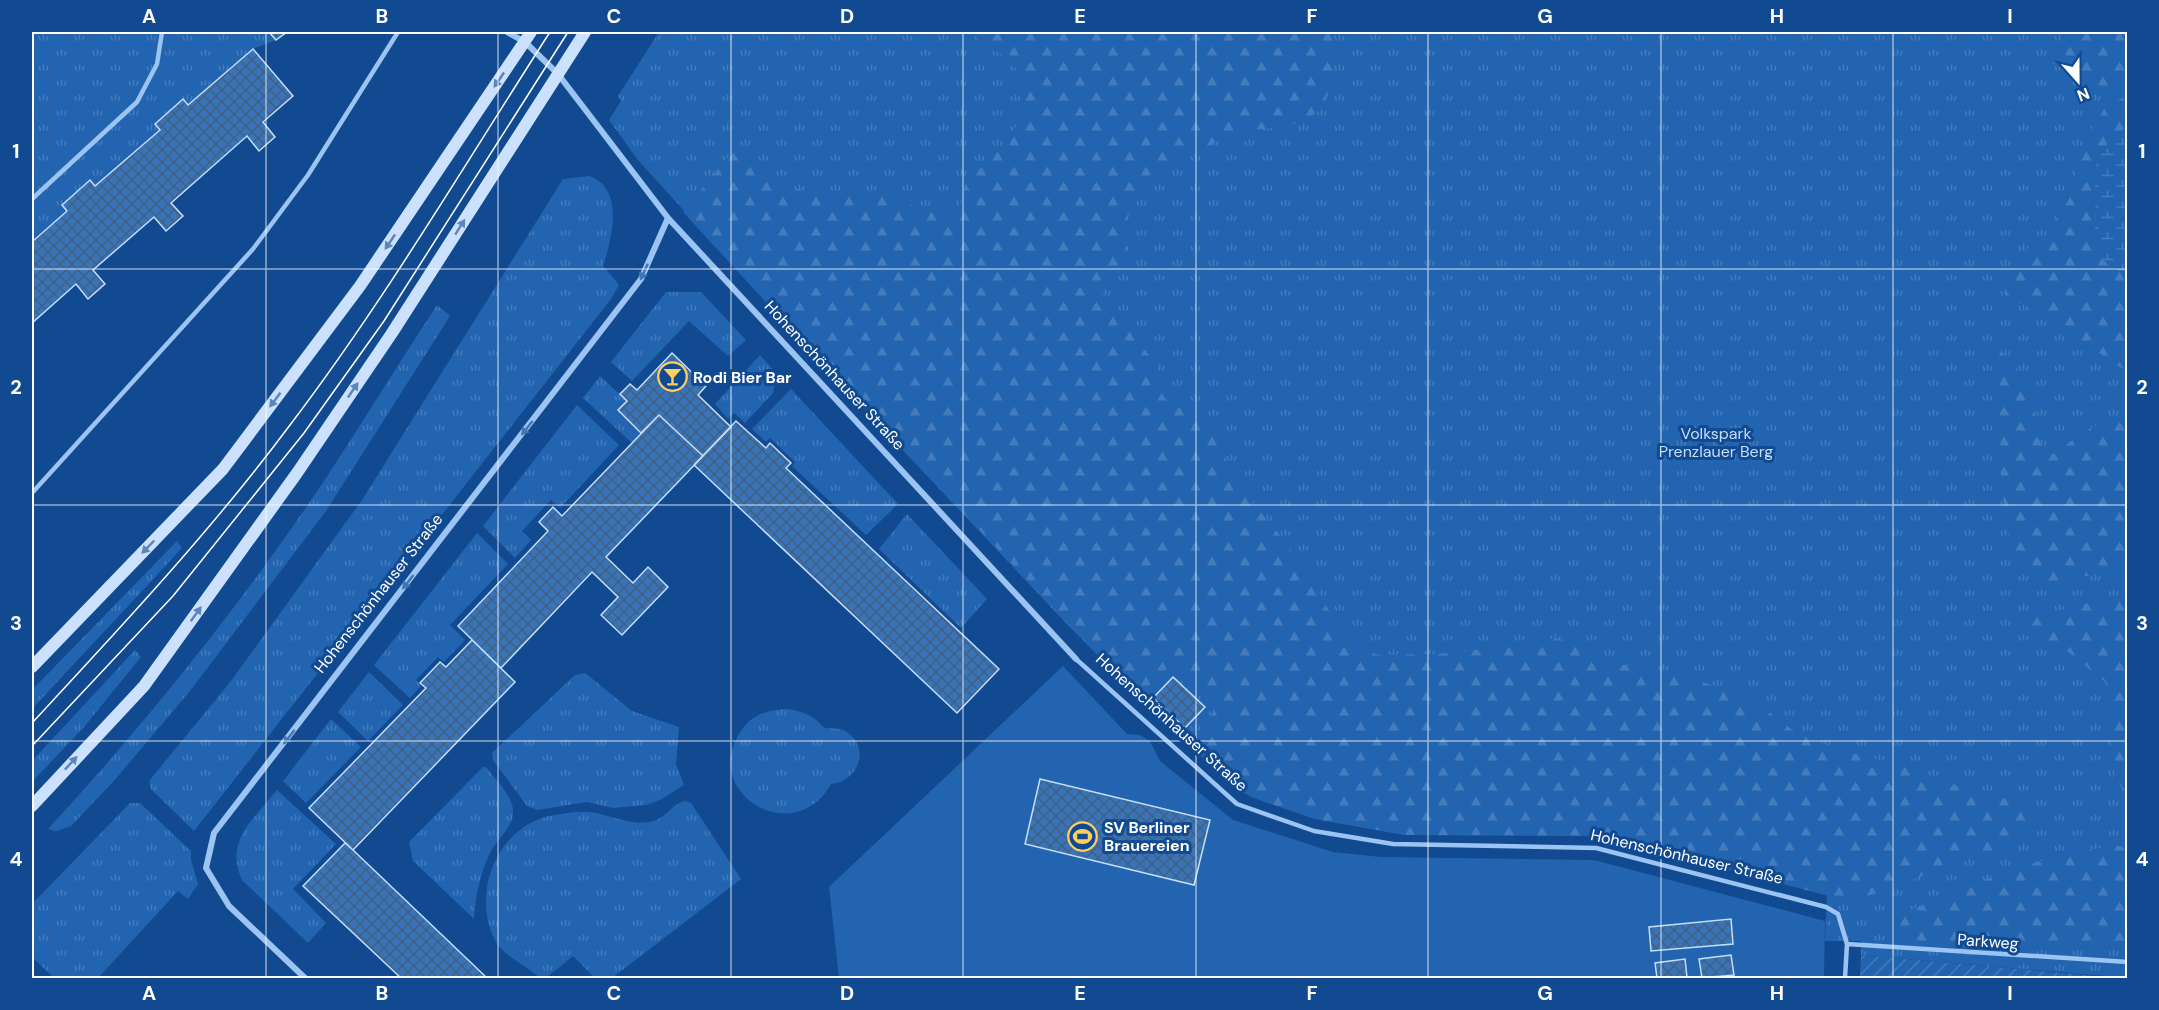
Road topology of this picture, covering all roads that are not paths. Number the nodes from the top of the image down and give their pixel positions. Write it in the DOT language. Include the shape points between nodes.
graph roads {
  1 [pos="162,32"];
  2 [pos="398,32"];
  3 [pos="507,32"];
  4 [pos="585,32"];
  5 [pos="528,37"];
  6 [pos="558,74"];
  7 [pos="32,199"];
  8 [pos="668,219"];
  9 [pos="32,493"];
  10 [pos="1076,659"];
  11 [pos="32,667"];
  12 [pos="32,806"];
  13 [pos="1847,944"];
  14 [pos="2127,962"];
  15 [pos="305,978"];
  16 [pos="1845,978"];
  1 -- 7 [label="lane" via="157,64 137,102"];
  2 -- 9 [label="lane" via="309,175 253,249"];
  3 -- 5 [label="street, Hohenschönhauser Straße"];
  4 -- 6 [label="street"];
  5 -- 6 [label="street, Hohenschönhauser Straße"];
  5 -- 11 [label="street, one-way" via="360,286 223,469"];
  6 -- 8 [label="street, Hohenschönhauser Straße"];
  12 -- 6 [label="street, one-way" via="144,686 291,483"];
  8 -- 10 [label="street, Hohenschönhauser Straße"];
  8 -- 15 [label="street, Hohenschönhauser Straße, one-way" via="641,279 214,833 206,868 229,906"];
  10 -- 13 [label="lane, Hohenschönhauser Straße" via="1237,804 1314,831 1393,843 1596,848 1826,907 1838,914"];
  13 -- 14 [label="lane, Parkweg"];
  13 -- 16 [label="lane"];
}
